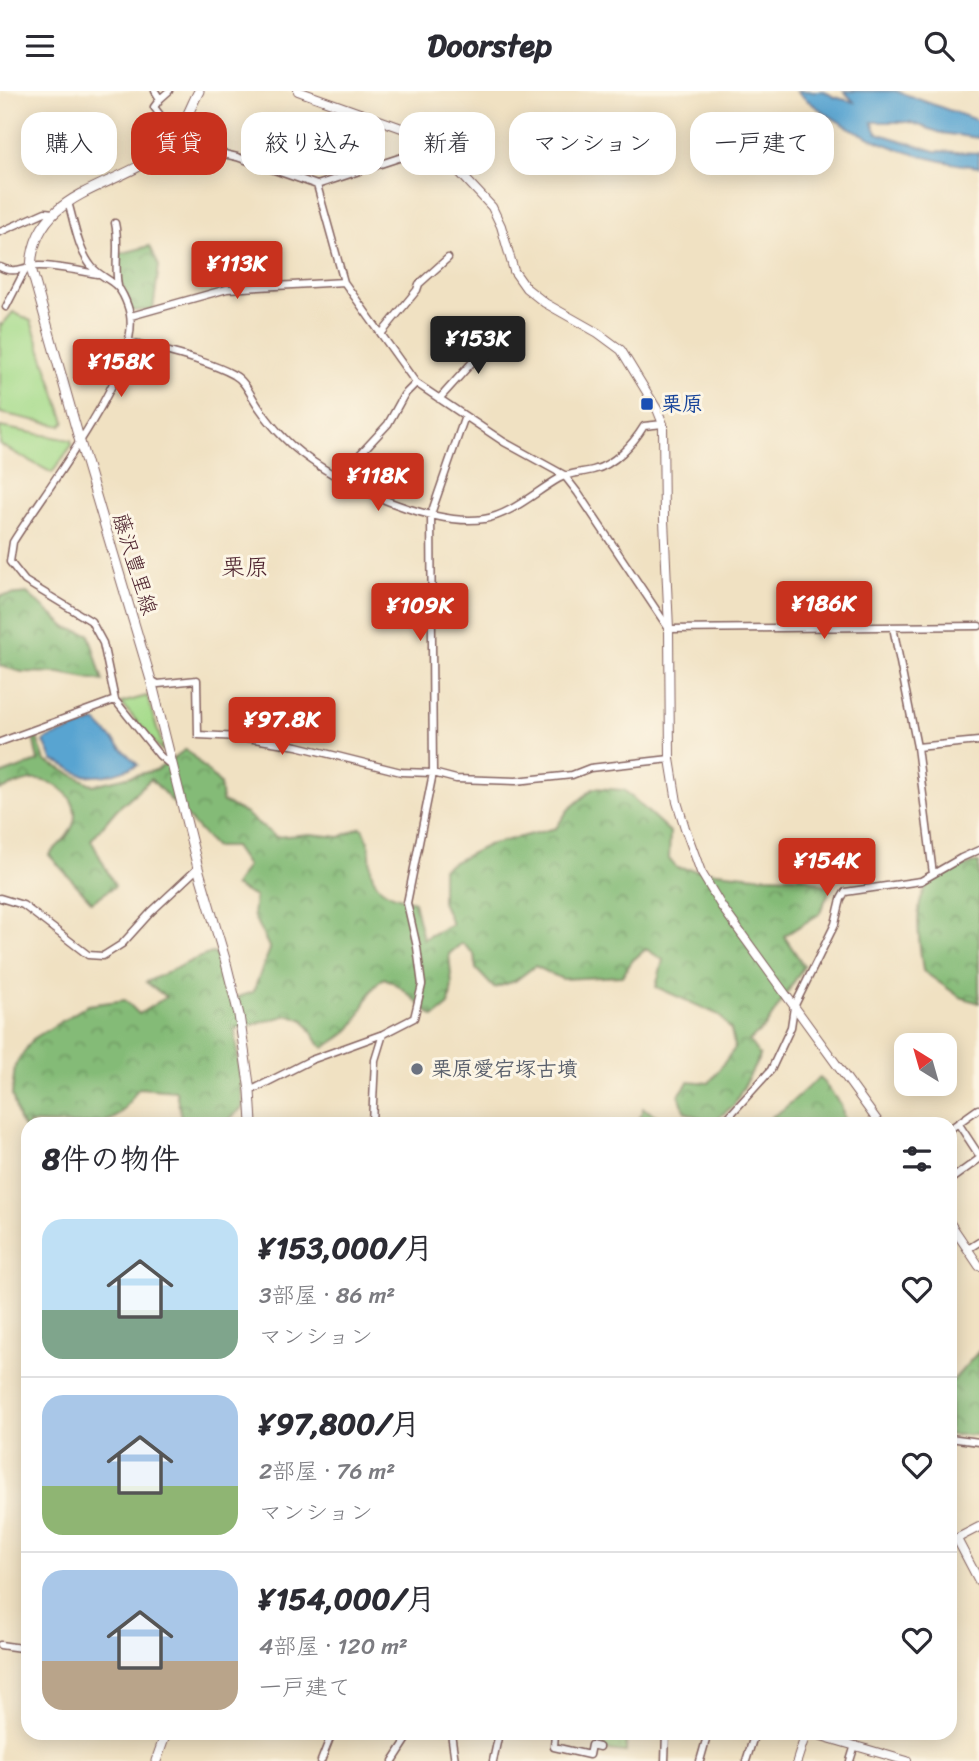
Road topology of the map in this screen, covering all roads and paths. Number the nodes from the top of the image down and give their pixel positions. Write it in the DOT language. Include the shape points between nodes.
graph roads {
  1 [pos="155,91"];
  2 [pos="169,91"];
  3 [pos="199,91"];
  4 [pos="298,91"];
  5 [pos="160,99"];
  6 [pos="157,112"];
  7 [pos="188,112"];
  8 [pos="399,127"];
  9 [pos="227,154"];
  10 [pos="399,158"];
  11 [pos="131,171"];
  12 [pos="461,175"];
  13 [pos="317,185"];
  14 [pos="68,202"];
  15 [pos="53,213"];
  16 [pos="115,223"];
  17 [pos="0,232"];
  18 [pos="448,258"];
  19 [pos="0,267"];
  20 [pos="28,269"];
  21 [pos="97,274"];
  22 [pos="344,282"];
  23 [pos="118,286"];
  24 [pos="6,307"];
  25 [pos="131,316"];
  26 [pos="381,334"];
  27 [pos="496,336"];
  28 [pos="128,341"];
  29 [pos="416,383"];
  30 [pos="439,398"];
  31 [pos="465,416"];
  32 [pos="663,425"];
  33 [pos="80,442"];
  34 [pos="564,475"];
  35 [pos="338,478"];
  36 [pos="431,514"];
  37 [pos="979,626"];
  38 [pos="893,627"];
  39 [pos="669,629"];
  40 [pos="152,680"];
  41 [pos="115,699"];
  42 [pos="979,741"];
  43 [pos="0,742"];
  44 [pos="917,747"];
  45 [pos="670,759"];
  46 [pos="174,769"];
  47 [pos="433,773"];
  48 [pos="979,850"];
  49 [pos="198,868"];
  50 [pos="933,874"];
  51 [pos="0,898"];
  52 [pos="794,1007"];
  53 [pos="383,1034"];
  54 [pos="250,1091"];
  55 [pos="978,1109"];
  56 [pos="252,1117"];
  57 [pos="372,1117"];
  58 [pos="728,1117"];
  59 [pos="875,1117"];
  60 [pos="958,1123"];
  61 [pos="979,1157"];
  62 [pos="957,1174"];
  63 [pos="957,1233"];
  64 [pos="979,1242"];
  65 [pos="968,1249"];
  66 [pos="979,1266"];
  67 [pos="957,1439"];
  68 [pos="979,1442"];
  69 [pos="979,1527"];
  70 [pos="957,1539"];
  71 [pos="957,1546"];
  72 [pos="979,1581"];
  73 [pos="0,1645"];
  74 [pos="21,1648"];
  75 [pos="164,1740"];
  76 [pos="329,1740"];
  77 [pos="406,1740"];
  78 [pos="452,1740"];
  79 [pos="498,1740"];
  80 [pos="554,1740"];
  81 [pos="666,1740"];
  82 [pos="706,1740"];
  83 [pos="753,1740"];
  84 [pos="805,1740"];
  85 [pos="835,1740"];
  86 [pos="855,1745"];
  87 [pos="599,1747"];
  88 [pos="156,1761"];
  89 [pos="321,1761"];
  90 [pos="393,1761"];
  91 [pos="455,1761"];
  92 [pos="493,1761"];
  93 [pos="665,1761"];
  94 [pos="700,1761"];
  95 [pos="746,1761"];
  96 [pos="797,1761"];
  97 [pos="850,1761"];
  98 [pos="906,1761"];
  1 -- 5 [label="street"];
  2 -- 5 [label="street"];
  3 -- 7 [label="main road, 藤沢豊里線"];
  4 -- 8 [label="street"];
  5 -- 6 [label="street" via="154,107"];
  9 -- 13 [label="street"];
  10 -- 13 [label="street"];
  11 -- 14 [label="main road, 藤沢豊里線"];
  12 -- 32 [label="street" via="492,207 514,271 526,288 621,350"];
  13 -- 22 [label="street"];
  14 -- 15 [label="main road, 藤沢豊里線"];
  14 -- 21 [label="street" via="87,261"];
  15 -- 17 [label="street" via="45,212"];
  15 -- 20 [label="main road, 藤沢豊里線" via="35,243"];
  16 -- 23 [label="street"];
  18 -- 26 [label="street" via="419,284"];
  19 -- 20 [label="street"];
  20 -- 21 [label="street" via="38,266"];
  20 -- 24 [label="street"];
  20 -- 33 [label="main road, 藤沢豊里線"];
  21 -- 23 [label="street"];
  22 -- 25 [label="street" via="227,289"];
  22 -- 26 [label="street"];
  23 -- 25 [label="street"];
  25 -- 28 [label="street"];
  26 -- 29 [label="street"];
  27 -- 30 [label="street"];
  28 -- 33 [label="street" via="116,379"];
  28 -- 35 [label="street" via="235,375 285,439"];
  29 -- 30 [label="street"];
  29 -- 35 [label="street" via="388,424"];
  30 -- 31 [label="street"];
  31 -- 34 [label="street"];
  31 -- 36 [label="street"];
  32 -- 34 [label="street" via="644,426 635,441 597,469"];
  32 -- 39 [label="street"];
  33 -- 40 [label="main road, 藤沢豊里線"];
  33 -- 41 [label="street" via="13,542 10,562 26,581 96,627"];
  34 -- 36 [label="street" via="509,513 459,521"];
  34 -- 39 [label="street"];
  35 -- 36 [label="street" via="379,498"];
  36 -- 47 [label="street"];
  37 -- 38 [label="street"];
  38 -- 39 [label="street"];
  38 -- 44 [label="street"];
  39 -- 45 [label="street"];
  40 -- 46 [label="main road, 藤沢豊里線"];
  40 -- 47 [label="street" via="158,684 197,680 198,735 297,746 401,772"];
  41 -- 43 [label="street"];
  41 -- 46 [label="street"];
  42 -- 44 [label="street"];
  44 -- 50 [label="street"];
  45 -- 47 [label="street" via="516,781 456,779"];
  45 -- 52 [label="street" via="677,802 702,872"];
  46 -- 49 [label="main road, 藤沢豊里線"];
  47 -- 53 [label="street" via="407,903 422,985 414,1018"];
  48 -- 50 [label="street"];
  49 -- 51 [label="street" via="122,944 103,956 88,955 23,905"];
  49 -- 54 [label="main road, 藤沢豊里線" via="239,1015"];
  50 -- 52 [label="street" via="907,884 845,891 835,924"];
  52 -- 58 [label="street" via="791,1027 771,1070"];
  52 -- 59 [label="street"];
  53 -- 54 [label="street" via="311,1060"];
  53 -- 57 [label="street" via="375,1060"];
  54 -- 56 [label="main road, 藤沢豊里線"];
  55 -- 60 [label="street"];
  60 -- 61 [label="street"];
  61 -- 62 [label="street"];
  63 -- 65 [label="street"];
  64 -- 65 [label="street"];
  65 -- 66 [label="street"];
  67 -- 68 [label="street"];
  69 -- 70 [label="street"];
  71 -- 72 [label="street"];
  73 -- 74 [label="street"];
  75 -- 88 [label="main road"];
  76 -- 89 [label="street"];
  77 -- 90 [label="street"];
  78 -- 91 [label="street"];
  79 -- 92 [label="street"];
  80 -- 87 [label="street" via="554,1747 589,1755 591,1745"];
  81 -- 93 [label="street"];
  82 -- 94 [label="street"];
  83 -- 95 [label="street"];
  84 -- 96 [label="street"];
  85 -- 86 [label="street"];
  86 -- 97 [label="street"];
  86 -- 98 [label="street"];
}
